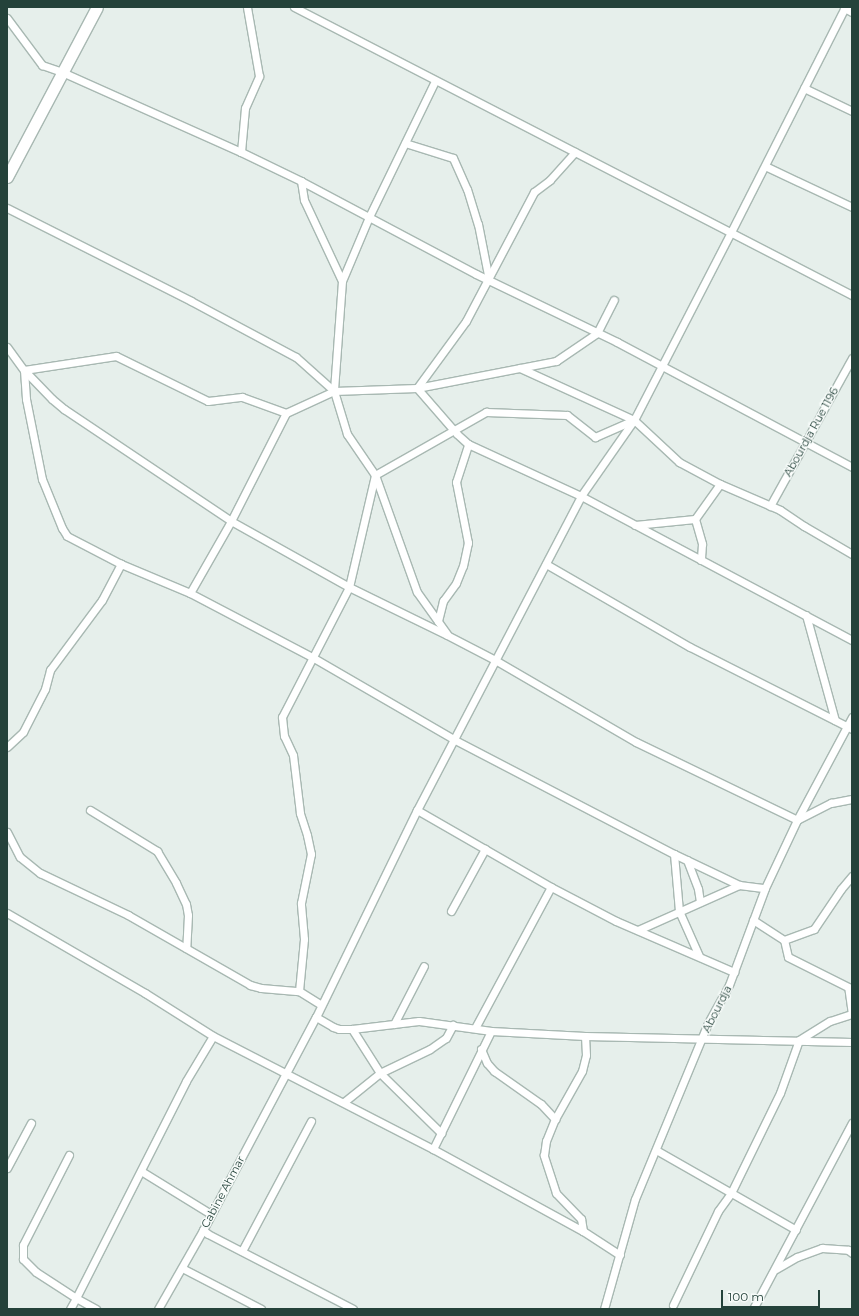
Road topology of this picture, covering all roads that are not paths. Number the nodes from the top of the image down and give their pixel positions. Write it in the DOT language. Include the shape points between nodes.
graph roads {
  1 [pos="97,7"];
  2 [pos="247,7"];
  3 [pos="294,7"];
  4 [pos="844,8"];
  5 [pos="852,12"];
  6 [pos="7,18"];
  7 [pos="62,72"];
  8 [pos="435,81"];
  9 [pos="804,88"];
  10 [pos="852,111"];
  11 [pos="405,143"];
  12 [pos="241,152"];
  13 [pos="575,152"];
  14 [pos="765,166"];
  15 [pos="7,176"];
  16 [pos="301,180"];
  17 [pos="852,207"];
  18 [pos="7,208"];
  19 [pos="369,217"];
  20 [pos="731,232"];
  21 [pos="489,280"];
  22 [pos="342,281"];
  23 [pos="852,295"];
  24 [pos="614,300"];
  25 [pos="597,333"];
  26 [pos="7,347"];
  27 [pos="852,358"];
  28 [pos="662,366"];
  29 [pos="520,368"];
  30 [pos="24,370"];
  31 [pos="417,388"];
  32 [pos="334,390"];
  33 [pos="286,413"];
  34 [pos="634,420"];
  35 [pos="454,431"];
  36 [pos="805,443"];
  37 [pos="468,444"];
  38 [pos="852,467"];
  39 [pos="376,475"];
  40 [pos="720,484"];
  41 [pos="582,496"];
  42 [pos="770,506"];
  43 [pos="695,519"];
  44 [pos="231,521"];
  45 [pos="635,525"];
  46 [pos="852,554"];
  47 [pos="701,560"];
  48 [pos="122,564"];
  49 [pos="546,564"];
  50 [pos="349,587"];
  51 [pos="190,593"];
  52 [pos="806,615"];
  53 [pos="438,622"];
  54 [pos="448,635"];
  55 [pos="852,640"];
  56 [pos="312,657"];
  57 [pos="495,660"];
  58 [pos="852,718"];
  59 [pos="835,720"];
  60 [pos="850,727"];
  61 [pos="454,740"];
  62 [pos="7,747"];
  63 [pos="852,799"];
  64 [pos="90,810"];
  65 [pos="417,810"];
  66 [pos="797,820"];
  67 [pos="7,832"];
  68 [pos="485,848"];
  69 [pos="674,854"];
  70 [pos="687,860"];
  71 [pos="852,876"];
  72 [pos="739,885"];
  73 [pos="551,886"];
  74 [pos="765,888"];
  75 [pos="700,902"];
  76 [pos="451,911"];
  77 [pos="679,911"];
  78 [pos="7,913"];
  79 [pos="753,920"];
  80 [pos="638,930"];
  81 [pos="784,940"];
  82 [pos="186,948"];
  83 [pos="699,956"];
  84 [pos="424,966"];
  85 [pos="734,972"];
  86 [pos="298,992"];
  87 [pos="321,1005"];
  88 [pos="316,1017"];
  89 [pos="394,1024"];
  90 [pos="453,1025"];
  91 [pos="475,1028"];
  92 [pos="352,1030"];
  93 [pos="491,1031"];
  94 [pos="213,1036"];
  95 [pos="585,1036"];
  96 [pos="701,1040"];
  97 [pos="799,1040"];
  98 [pos="852,1042"];
  99 [pos="481,1049"];
  100 [pos="285,1073"];
  101 [pos="380,1073"];
  102 [pos="344,1102"];
  103 [pos="555,1119"];
  104 [pos="310,1121"];
  105 [pos="31,1123"];
  106 [pos="852,1123"];
  107 [pos="441,1133"];
  108 [pos="433,1150"];
  109 [pos="656,1150"];
  110 [pos="69,1155"];
  111 [pos="7,1168"];
  112 [pos="141,1171"];
  113 [pos="730,1193"];
  114 [pos="211,1214"];
  115 [pos="203,1230"];
  116 [pos="796,1230"];
  117 [pos="583,1231"];
  118 [pos="242,1251"];
  119 [pos="852,1253"];
  120 [pos="620,1255"];
  121 [pos="182,1268"];
  122 [pos="775,1269"];
  123 [pos="76,1298"];
  124 [pos="672,1307"];
  125 [pos="70,1309"];
  126 [pos="96,1309"];
  127 [pos="158,1309"];
  128 [pos="261,1309"];
  129 [pos="353,1309"];
  130 [pos="604,1309"];
  131 [pos="681,1309"];
  132 [pos="753,1309"];
  1 -- 7 [label="street"];
  2 -- 12 [label="street" via="259,76 245,108"];
  3 -- 8 [label="street"];
  4 -- 5 [label="street"];
  4 -- 9 [label="street, Cabine Ahmar"];
  6 -- 7 [label="street" via="42,65"];
  7 -- 12 [label="street"];
  7 -- 15 [label="street"];
  8 -- 11 [label="street"];
  8 -- 13 [label="street"];
  9 -- 10 [label="street"];
  9 -- 14 [label="street, Cabine Ahmar"];
  11 -- 19 [label="street"];
  11 -- 21 [label="street" via="453,158 467,189 478,224"];
  12 -- 16 [label="street"];
  13 -- 20 [label="street"];
  13 -- 21 [label="street" via="550,180 534,192"];
  14 -- 17 [label="street"];
  14 -- 20 [label="street, Cabine Ahmar"];
  16 -- 19 [label="street"];
  16 -- 22 [label="street" via="304,200"];
  18 -- 32 [label="street" via="296,356"];
  19 -- 21 [label="street"];
  19 -- 22 [label="street"];
  20 -- 23 [label="street"];
  20 -- 28 [label="street, Cabine Ahmar"];
  21 -- 25 [label="street"];
  21 -- 31 [label="street" via="466,321"];
  22 -- 32 [label="street"];
  24 -- 25 [label="street"];
  25 -- 28 [label="street"];
  25 -- 29 [label="street" via="556,361"];
  26 -- 30 [label="street"];
  27 -- 36 [label="street, Abourdja Rue 1196"];
  28 -- 34 [label="street, Cabine Ahmar"];
  28 -- 36 [label="street"];
  29 -- 31 [label="street"];
  29 -- 34 [label="street"];
  30 -- 33 [label="street" via="116,356 208,401 242,397"];
  30 -- 44 [label="street" via="64,409"];
  30 -- 48 [label="street" via="26,399 42,479 62,528 67,536"];
  31 -- 32 [label="street"];
  31 -- 35 [label="street"];
  32 -- 33 [label="street"];
  32 -- 39 [label="street" via="347,434"];
  33 -- 44 [label="street"];
  34 -- 35 [label="street" via="595,437 567,415 486,412"];
  34 -- 40 [label="street" via="679,462"];
  34 -- 41 [label="street, Cabine Ahmar"];
  35 -- 37 [label="street"];
  35 -- 39 [label="street"];
  36 -- 38 [label="street"];
  36 -- 42 [label="street, Abourdja Rue 1196"];
  37 -- 41 [label="street"];
  37 -- 53 [label="street" via="456,482 468,543 463,566 456,583 443,601"];
  39 -- 50 [label="street"];
  39 -- 53 [label="street" via="418,592"];
  40 -- 42 [label="street"];
  40 -- 43 [label="street"];
  41 -- 45 [label="street"];
  41 -- 49 [label="street, Cabine Ahmar"];
  42 -- 46 [label="street"];
  43 -- 45 [label="street"];
  43 -- 47 [label="street" via="702,544"];
  44 -- 50 [label="street"];
  44 -- 51 [label="street"];
  45 -- 47 [label="street"];
  47 -- 52 [label="street"];
  48 -- 51 [label="street"];
  48 -- 62 [label="street" via="102,600 50,670 45,689 23,732"];
  49 -- 57 [label="street, Cabine Ahmar"];
  49 -- 59 [label="street" via="690,647"];
  50 -- 54 [label="street"];
  50 -- 56 [label="street"];
  51 -- 56 [label="street"];
  52 -- 55 [label="street"];
  52 -- 59 [label="street"];
  53 -- 54 [label="street"];
  54 -- 57 [label="street"];
  56 -- 61 [label="street"];
  56 -- 86 [label="street" via="282,717 284,736 293,755 300,813 308,835 311,854 301,902 304,939"];
  57 -- 61 [label="street, Cabine Ahmar"];
  57 -- 66 [label="street" via="636,742"];
  58 -- 60 [label="street, Abourdja"];
  59 -- 60 [label="street"];
  60 -- 66 [label="street, Abourdja"];
  61 -- 65 [label="street, Cabine Ahmar"];
  61 -- 69 [label="street"];
  63 -- 66 [label="street" via="831,803"];
  64 -- 82 [label="street" via="157,851 186,904"];
  65 -- 68 [label="street"];
  65 -- 87 [label="street, Cabine Ahmar"];
  66 -- 74 [label="street, Abourdja"];
  67 -- 82 [label="street" via="20,857 40,874 128,915"];
  68 -- 73 [label="street"];
  68 -- 76 [label="street"];
  69 -- 70 [label="street"];
  69 -- 77 [label="street"];
  70 -- 72 [label="street"];
  70 -- 75 [label="street"];
  71 -- 81 [label="street" via="814,929"];
  72 -- 74 [label="street"];
  72 -- 75 [label="street"];
  73 -- 80 [label="street"];
  73 -- 91 [label="street"];
  74 -- 79 [label="street, Abourdja"];
  75 -- 77 [label="street"];
  77 -- 80 [label="street"];
  77 -- 83 [label="street"];
  78 -- 94 [label="street"];
  79 -- 81 [label="street"];
  79 -- 85 [label="street, Abourdja"];
  80 -- 83 [label="street"];
  81 -- 97 [label="street" via="788,958 848,987 852,1014 830,1021"];
  82 -- 86 [label="street" via="250,985"];
  83 -- 85 [label="street"];
  84 -- 89 [label="street"];
  85 -- 96 [label="street, Abourdja" via="730,985"];
  86 -- 87 [label="street"];
  87 -- 88 [label="street, Cabine Ahmar"];
  88 -- 92 [label="street" via="333,1027"];
  88 -- 100 [label="street, Cabine Ahmar"];
  89 -- 90 [label="street" via="419,1021"];
  89 -- 92 [label="street"];
  90 -- 91 [label="street"];
  90 -- 101 [label="street" via="446,1038 430,1049"];
  91 -- 93 [label="street"];
  92 -- 101 [label="street"];
  93 -- 95 [label="street"];
  93 -- 99 [label="street"];
  94 -- 100 [label="street"];
  94 -- 112 [label="street" via="186,1081"];
  95 -- 96 [label="street"];
  95 -- 103 [label="street" via="586,1055 582,1072"];
  96 -- 97 [label="street"];
  96 -- 109 [label="street, Abourdja"];
  97 -- 98 [label="street"];
  97 -- 113 [label="street" via="780,1093"];
  99 -- 103 [label="street" via="494,1071 541,1104"];
  99 -- 107 [label="street"];
  100 -- 102 [label="street"];
  100 -- 114 [label="street, Cabine Ahmar"];
  101 -- 102 [label="street"];
  101 -- 107 [label="street"];
  102 -- 108 [label="street"];
  103 -- 117 [label="street" via="546,1140 544,1155 548,1172 556,1193 581,1219"];
  104 -- 118 [label="street"];
  105 -- 111 [label="street"];
  106 -- 116 [label="street"];
  107 -- 108 [label="street"];
  108 -- 117 [label="street"];
  109 -- 113 [label="street"];
  109 -- 120 [label="street, Abourdja" via="635,1199"];
  110 -- 123 [label="street" via="23,1245 23,1259 36,1272"];
  112 -- 114 [label="street"];
  112 -- 123 [label="street"];
  113 -- 116 [label="street"];
  113 -- 124 [label="street" via="718,1211"];
  114 -- 115 [label="street, Cabine Ahmar"];
  115 -- 118 [label="street"];
  115 -- 121 [label="street, Cabine Ahmar"];
  116 -- 122 [label="street"];
  117 -- 120 [label="street"];
  118 -- 129 [label="street"];
  119 -- 122 [label="street" via="848,1250 822,1248"];
  120 -- 130 [label="street, Abourdja"];
  121 -- 127 [label="street, Cabine Ahmar"];
  121 -- 128 [label="street"];
  122 -- 132 [label="street"];
  123 -- 125 [label="street"];
  123 -- 126 [label="street"];
  124 -- 131 [label="street"];
}
